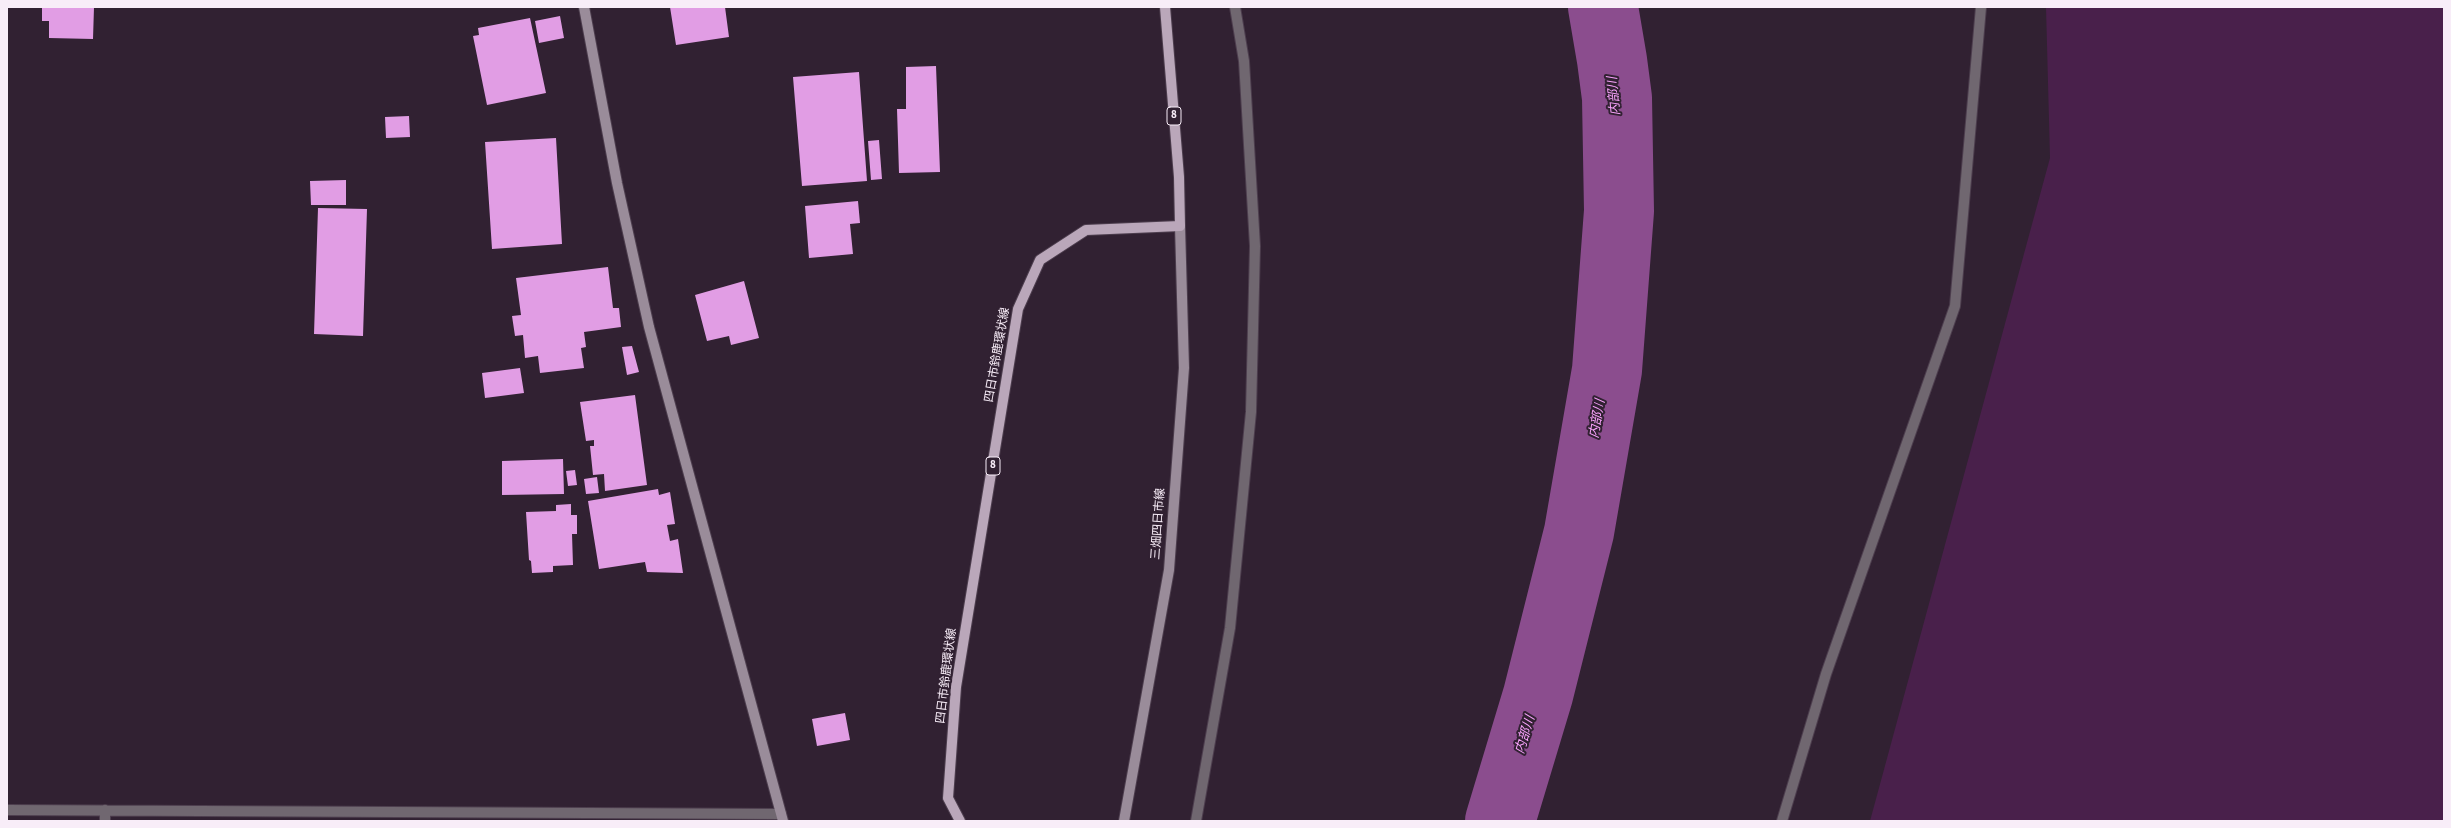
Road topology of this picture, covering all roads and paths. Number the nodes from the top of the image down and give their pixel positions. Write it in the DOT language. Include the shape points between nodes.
graph roads {
  1 [pos="584,7"];
  2 [pos="1165,7"];
  3 [pos="1235,7"];
  4 [pos="1981,7"];
  5 [pos="1180,226"];
  6 [pos="7,810"];
  7 [pos="106,810"];
  8 [pos="782,817"];
  9 [pos="105,821"];
  10 [pos="960,821"];
  11 [pos="1124,821"];
  12 [pos="1196,821"];
  13 [pos="1782,821"];
  1 -- 8 [label="street" via="617,183 649,327"];
  2 -- 5 [label="main road, 8" via="1179,177"];
  3 -- 12 [label="street" via="1244,61 1255,246 1251,412 1230,628"];
  4 -- 13 [label="street" via="1955,306 1826,674"];
  5 -- 10 [label="main road, 四日市鈴鹿環状線 / 8" via="1086,230 1040,260 1018,309 956,687 948,798"];
  5 -- 11 [label="street, 三畑四日市線" via="1184,368 1169,570"];
  6 -- 7 [label="street"];
  7 -- 8 [label="street"];
  7 -- 9 [label="street"];
}
